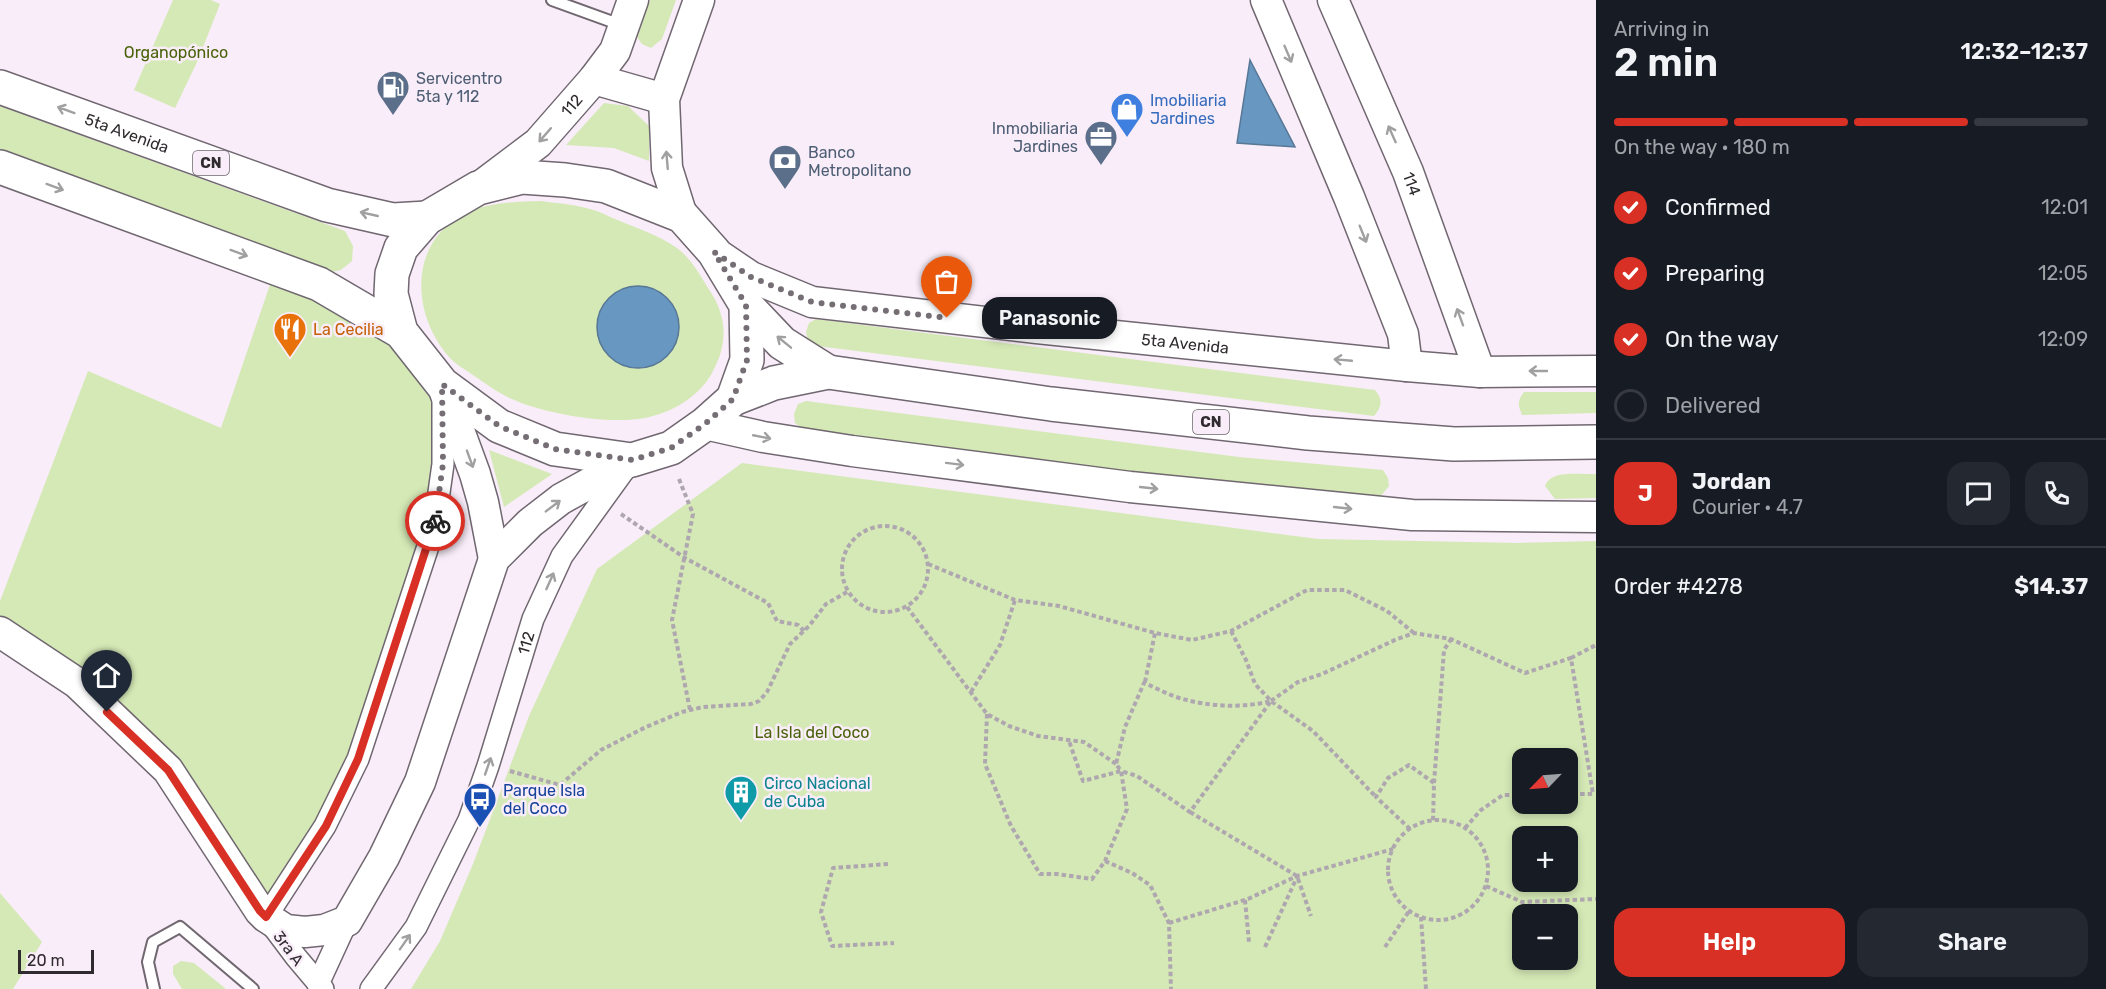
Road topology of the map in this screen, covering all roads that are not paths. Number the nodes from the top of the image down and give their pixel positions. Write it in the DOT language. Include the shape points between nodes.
graph roads {
  1 [pos="552,0"];
  2 [pos="699,0"];
  3 [pos="1266,0"];
  4 [pos="1333,0"];
  5 [pos="628,13"];
  6 [pos="594,79"];
  7 [pos="0,87"];
  8 [pos="664,99"];
  9 [pos="0,167"];
  10 [pos="478,188"];
  11 [pos="682,216"];
  12 [pos="427,218"];
  13 [pos="714,252"];
  14 [pos="746,305"];
  15 [pos="401,332"];
  16 [pos="1407,366"];
  17 [pos="1596,371"];
  18 [pos="828,372"];
  19 [pos="1480,372"];
  20 [pos="442,384"];
  21 [pos="733,399"];
  22 [pos="705,424"];
  23 [pos="1596,441"];
  24 [pos="632,460"];
  25 [pos="1596,517"];
  26 [pos="494,559"];
  27 [pos="0,632"];
  28 [pos="266,917"];
  29 [pos="347,921"];
  30 [pos="319,987"];
  31 [pos="154,989"];
  32 [pos="253,989"];
  33 [pos="370,989"];
  1 -- 5 [label="lane"];
  2 -- 8 [label="main road"];
  3 -- 16 [label="main road, one-way" via="1403,334"];
  19 -- 4 [label="main road, 114, one-way" via="1408,172"];
  5 -- 6 [label="main road, 112" via="615,51"];
  6 -- 8 [label="main road"];
  6 -- 10 [label="main road, 112, one-way" via="538,143"];
  12 -- 7 [label="highway, 5ta Avenida / CN, one-way" via="393,220 327,205"];
  11 -- 8 [label="main road, one-way" via="668,168"];
  9 -- 15 [label="highway, 5ta Avenida / CN, one-way" via="319,284"];
  10 -- 11 [label="highway, 5ta Avenida / CN" via="522,177 565,180 606,186"];
  10 -- 12 [label="highway, 5ta Avenida / CN"];
  11 -- 13 [label="highway, 5ta Avenida / CN"];
  12 -- 15 [label="highway, 5ta Avenida / CN" via="401,248 392,274 392,294"];
  13 -- 14 [label="highway, 5ta Avenida / CN"];
  16 -- 13 [label="main road, 5ta Avenida, one-way" via="812,302 751,277"];
  18 -- 14 [label="highway, 5ta Avenida / CN, one-way" via="782,342"];
  14 -- 21 [label="highway, 5ta Avenida / CN" via="747,360"];
  15 -- 20 [label="highway, 5ta Avenida / CN"];
  16 -- 19 [label="main road, 5ta Avenida"];
  17 -- 19 [label="main road, 5ta Avenida, one-way"];
  18 -- 21 [label="highway, 5ta Avenida / CN" via="774,383"];
  18 -- 23 [label="highway, 5ta Avenida / CN" via="1052,404 1308,434 1454,444"];
  20 -- 24 [label="highway, 5ta Avenida / CN" via="499,426 555,449"];
  20 -- 26 [label="main road, one-way" via="475,474"];
  20 -- 28 [label="street" via="443,464 434,528 358,759 326,826"];
  21 -- 22 [label="highway, 5ta Avenida / CN"];
  22 -- 24 [label="highway, 5ta Avenida / CN" via="671,448"];
  22 -- 25 [label="main road, one-way" via="852,451 1130,487 1412,514"];
  26 -- 24 [label="main road, one-way" via="561,499"];
  33 -- 24 [label="street, 112, one-way" via="416,927 469,820 533,619 562,556"];
  26 -- 29 [label="main road" via="420,782"];
  27 -- 28 [label="main road" via="77,683 168,770"];
  28 -- 29 [label="main road, 3ra A" via="286,930 305,932"];
  28 -- 30 [label="street, 3ra A"];
  29 -- 30 [label="street"];
  31 -- 32 [label="lane" via="148,963 153,942 180,927"];
}
